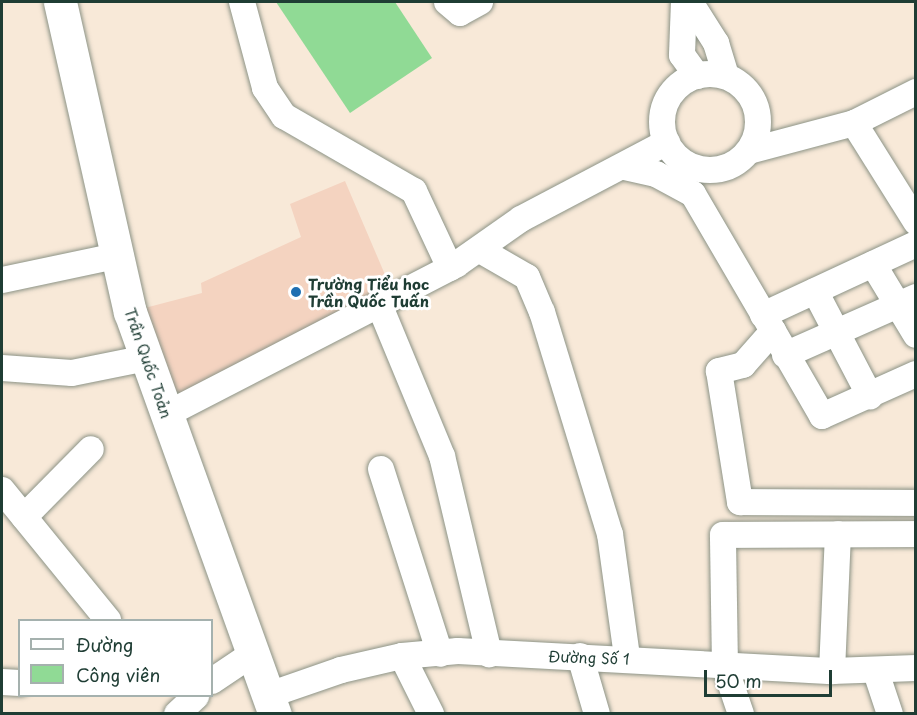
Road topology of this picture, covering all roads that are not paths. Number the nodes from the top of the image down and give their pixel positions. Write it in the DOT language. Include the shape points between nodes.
graph roads {
  1 [pos="60,2"];
  2 [pos="242,2"];
  3 [pos="447,2"];
  4 [pos="480,2"];
  5 [pos="684,2"];
  6 [pos="690,2"];
  7 [pos="697,76"];
  8 [pos="726,76"];
  9 [pos="915,92"];
  10 [pos="854,123"];
  11 [pos="666,142"];
  12 [pos="748,151"];
  13 [pos="625,167"];
  14 [pos="915,222"];
  15 [pos="915,244"];
  16 [pos="480,250"];
  17 [pos="116,256"];
  18 [pos="873,264"];
  19 [pos="450,267"];
  20 [pos="2,280"];
  21 [pos="815,291"];
  22 [pos="907,301"];
  23 [pos="379,304"];
  24 [pos="768,323"];
  25 [pos="836,332"];
  26 [pos="915,335"];
  27 [pos="785,354"];
  28 [pos="147,358"];
  29 [pos="2,368"];
  30 [pos="915,374"];
  31 [pos="870,396"];
  32 [pos="167,414"];
  33 [pos="91,449"];
  34 [pos="381,470"];
  35 [pos="2,490"];
  36 [pos="915,503"];
  37 [pos="24,517"];
  38 [pos="838,534"];
  39 [pos="915,534"];
  40 [pos="106,619"];
  41 [pos="252,654"];
  42 [pos="440,654"];
  43 [pos="489,654"];
  44 [pos="402,656"];
  45 [pos="580,656"];
  46 [pos="627,657"];
  47 [pos="725,667"];
  48 [pos="915,668"];
  49 [pos="832,671"];
  50 [pos="876,672"];
  51 [pos="213,680"];
  52 [pos="272,704"];
  53 [pos="431,714"];
  54 [pos="597,714"];
  55 [pos="741,714"];
  56 [pos="890,714"];
  1 -- 17 [label="main road, Trần Quốc Toản"];
  2 -- 19 [label="street" via="265,88 284,116 414,191"];
  3 -- 4 [label="street" via="460,13"];
  5 -- 7 [label="street" via="682,55"];
  6 -- 8 [label="street" via="716,43"];
  7 -- 8 [label="street"];
  7 -- 11 [label="street" via="671,95 664,110"];
  8 -- 12 [label="street" via="749,94 756,108 757,130"];
  9 -- 10 [label="street"];
  10 -- 12 [label="street"];
  10 -- 14 [label="street"];
  11 -- 12 [label="street" via="689,165 705,170 722,169"];
  11 -- 13 [label="street"];
  13 -- 16 [label="street" via="521,219"];
  13 -- 24 [label="street" via="656,174 693,194"];
  15 -- 18 [label="street"];
  16 -- 19 [label="street"];
  16 -- 46 [label="street" via="527,277 542,312 610,534"];
  17 -- 20 [label="street"];
  17 -- 28 [label="main road, Trần Quốc Toản"];
  18 -- 21 [label="street"];
  18 -- 22 [label="street"];
  19 -- 23 [label="street"];
  21 -- 24 [label="street"];
  21 -- 25 [label="street"];
  22 -- 25 [label="street"];
  22 -- 26 [label="street"];
  23 -- 32 [label="street"];
  23 -- 43 [label="street" via="442,456"];
  24 -- 27 [label="street"];
  24 -- 36 [label="street" via="743,365 719,371 740,502"];
  25 -- 27 [label="street"];
  25 -- 31 [label="street"];
  27 -- 31 [label="street" via="822,416"];
  28 -- 29 [label="street" via="72,374"];
  28 -- 32 [label="main road, Trần Quốc Toản"];
  30 -- 31 [label="street"];
  32 -- 41 [label="main road, Trần Quốc Toản"];
  33 -- 37 [label="street"];
  34 -- 42 [label="street"];
  35 -- 37 [label="street"];
  37 -- 40 [label="street"];
  38 -- 39 [label="street"];
  38 -- 47 [label="street" via="723,535"];
  38 -- 49 [label="street"];
  41 -- 51 [label="street"];
  41 -- 52 [label="main road, Trần Quốc Toản"];
  42 -- 43 [label="street, Đường Số 1"];
  42 -- 44 [label="street, Đường Số 1"];
  43 -- 45 [label="street, Đường Số 1"];
  44 -- 52 [label="street, Đường Số 1"];
  44 -- 53 [label="street"];
  45 -- 46 [label="street, Đường Số 1"];
  45 -- 54 [label="street"];
  46 -- 47 [label="street, Đường Số 1"];
  47 -- 49 [label="street, Đường Số 1"];
  47 -- 55 [label="street"];
  48 -- 50 [label="street, Đường Số 1"];
  49 -- 50 [label="street, Đường Số 1"];
  50 -- 56 [label="street"];
}
